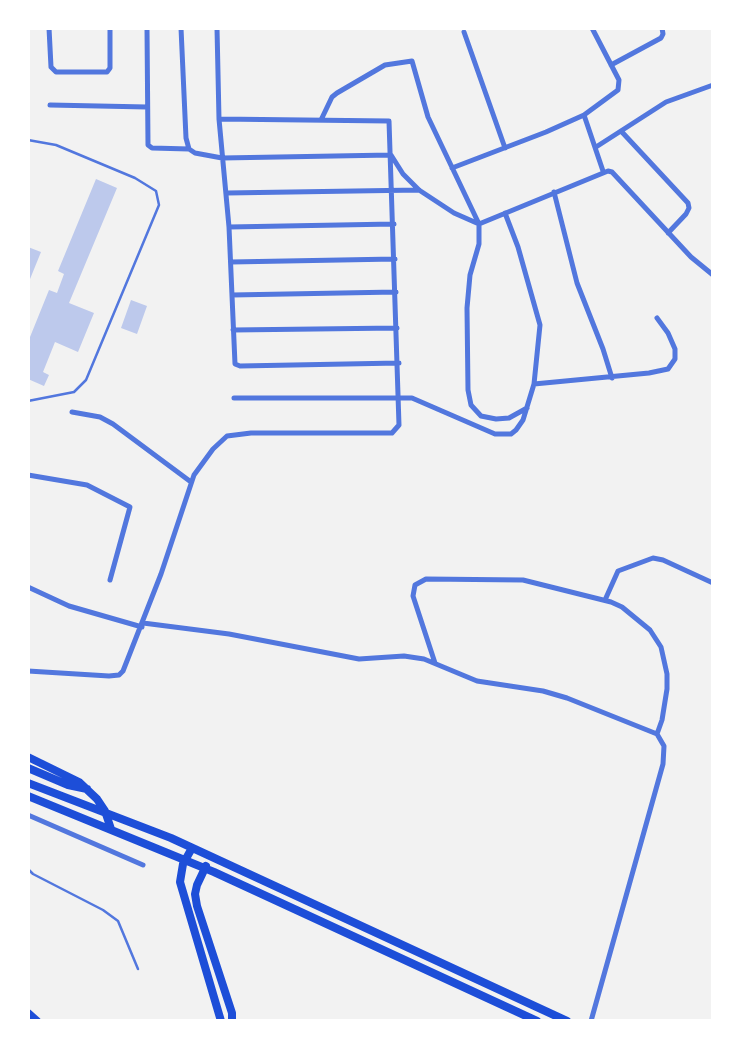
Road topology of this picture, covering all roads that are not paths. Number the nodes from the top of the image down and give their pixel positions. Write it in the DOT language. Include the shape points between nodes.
graph roads {
  1 [pos="49,28"];
  2 [pos="110,28"];
  3 [pos="147,28"];
  4 [pos="181,28"];
  5 [pos="217,28"];
  6 [pos="592,28"];
  7 [pos="662,28"];
  8 [pos="464,32"];
  9 [pos="611,65"];
  10 [pos="713,85"];
  11 [pos="50,105"];
  12 [pos="147,107"];
  13 [pos="584,115"];
  14 [pos="219,119"];
  15 [pos="321,120"];
  16 [pos="621,131"];
  17 [pos="28,140"];
  18 [pos="596,147"];
  19 [pos="505,148"];
  20 [pos="189,149"];
  21 [pos="391,155"];
  22 [pos="222,159"];
  23 [pos="452,169"];
  24 [pos="603,171"];
  25 [pos="419,190"];
  26 [pos="393,191"];
  27 [pos="554,192"];
  28 [pos="227,193"];
  29 [pos="505,213"];
  30 [pos="394,224"];
  31 [pos="479,224"];
  32 [pos="229,227"];
  33 [pos="668,233"];
  34 [pos="395,259"];
  35 [pos="231,262"];
  36 [pos="713,275"];
  37 [pos="396,292"];
  38 [pos="232,295"];
  39 [pos="657,318"];
  40 [pos="397,328"];
  41 [pos="233,330"];
  42 [pos="398,363"];
  43 [pos="612,377"];
  44 [pos="534,384"];
  45 [pos="400,397"];
  46 [pos="234,398"];
  47 [pos="28,401"];
  48 [pos="527,408"];
  49 [pos="72,412"];
  50 [pos="28,475"];
  51 [pos="191,482"];
  52 [pos="110,580"];
  53 [pos="713,583"];
  54 [pos="28,587"];
  55 [pos="605,600"];
  56 [pos="143,625"];
  57 [pos="435,663"];
  58 [pos="28,671"];
  59 [pos="657,734"];
  60 [pos="28,757"];
  61 [pos="28,768"];
  62 [pos="28,783"];
  63 [pos="87,789"];
  64 [pos="28,796"];
  65 [pos="105,811"];
  66 [pos="28,815"];
  67 [pos="111,829"];
  68 [pos="192,848"];
  69 [pos="211,858"];
  70 [pos="185,859"];
  71 [pos="142,866"];
  72 [pos="205,868"];
  73 [pos="28,869"];
  74 [pos="138,969"];
  75 [pos="28,1013"];
  76 [pos="37,1020"];
  77 [pos="221,1021"];
  78 [pos="232,1021"];
  79 [pos="537,1021"];
  80 [pos="567,1021"];
  81 [pos="591,1021"];
  1 -- 2 [label="street" via="51,67 56,72 107,72"];
  3 -- 12 [label="street"];
  4 -- 20 [label="street"];
  5 -- 14 [label="street"];
  6 -- 9 [label="street"];
  7 -- 9 [label="street" via="661,38"];
  8 -- 19 [label="street"];
  9 -- 13 [label="street" via="619,80 618,90"];
  10 -- 16 [label="street" via="666,102"];
  11 -- 12 [label="street"];
  12 -- 20 [label="street" via="148,145"];
  13 -- 18 [label="street"];
  13 -- 19 [label="street"];
  14 -- 15 [label="street"];
  14 -- 22 [label="street"];
  15 -- 21 [label="street" via="389,121"];
  15 -- 23 [label="street" via="337,93 385,65 412,61 428,117"];
  16 -- 18 [label="street"];
  16 -- 33 [label="street" via="688,203 686,214"];
  17 -- 47 [label="lane" via="95,160 135,178 159,196 157,213 86,380 74,392"];
  18 -- 24 [label="street"];
  19 -- 23 [label="street"];
  20 -- 22 [label="street"];
  21 -- 22 [label="street"];
  21 -- 25 [label="street"];
  21 -- 26 [label="street"];
  22 -- 28 [label="street"];
  23 -- 31 [label="street"];
  24 -- 27 [label="street"];
  24 -- 33 [label="street" via="612,172"];
  25 -- 26 [label="street"];
  25 -- 31 [label="street"];
  26 -- 28 [label="street"];
  26 -- 30 [label="street"];
  27 -- 29 [label="street"];
  27 -- 43 [label="street" via="577,283"];
  28 -- 32 [label="street"];
  29 -- 31 [label="street"];
  29 -- 44 [label="street" via="538,313"];
  30 -- 32 [label="street"];
  30 -- 34 [label="street"];
  31 -- 48 [label="street" via="467,308 471,405 481,416 496,419"];
  32 -- 35 [label="street"];
  33 -- 36 [label="street"];
  34 -- 35 [label="street"];
  34 -- 37 [label="street"];
  35 -- 38 [label="street"];
  37 -- 38 [label="street"];
  37 -- 40 [label="street"];
  38 -- 41 [label="street"];
  39 -- 43 [label="street" via="673,342 676,354 672,365 662,371"];
  40 -- 41 [label="street"];
  40 -- 42 [label="street"];
  41 -- 42 [label="street" via="234,361 240,366"];
  42 -- 45 [label="street"];
  43 -- 44 [label="street"];
  44 -- 48 [label="street"];
  45 -- 46 [label="street"];
  45 -- 48 [label="street" via="420,400 503,436 516,430"];
  45 -- 51 [label="street" via="400,425 392,433 227,436"];
  49 -- 51 [label="street" via="113,424"];
  50 -- 52 [label="street" via="87,485 130,507"];
  51 -- 56 [label="street"];
  53 -- 55 [label="street" via="653,558 618,571"];
  54 -- 56 [label="street" via="80,610"];
  55 -- 57 [label="street" via="523,580 426,579 415,585 412,596"];
  55 -- 59 [label="street" via="635,617 661,647 667,689"];
  56 -- 57 [label="street" via="229,634 359,659 404,656"];
  56 -- 58 [label="street" via="119,675"];
  57 -- 59 [label="street" via="477,681 567,698"];
  59 -- 81 [label="street" via="664,746 663,764"];
  60 -- 63 [label="main road" via="71,776"];
  61 -- 63 [label="main road"];
  62 -- 65 [label="main road"];
  63 -- 65 [label="main road"];
  64 -- 67 [label="main road"];
  65 -- 67 [label="main road"];
  65 -- 68 [label="main road"];
  66 -- 71 [label="street"];
  67 -- 70 [label="main road"];
  68 -- 69 [label="main road"];
  68 -- 70 [label="main road"];
  69 -- 72 [label="main road"];
  69 -- 80 [label="main road"];
  70 -- 72 [label="main road"];
  70 -- 77 [label="main road" via="182,893"];
  72 -- 78 [label="main road" via="195,894 197,906"];
  72 -- 79 [label="main road"];
  73 -- 74 [label="lane" via="118,921"];
  75 -- 76 [label="main road"];
}
